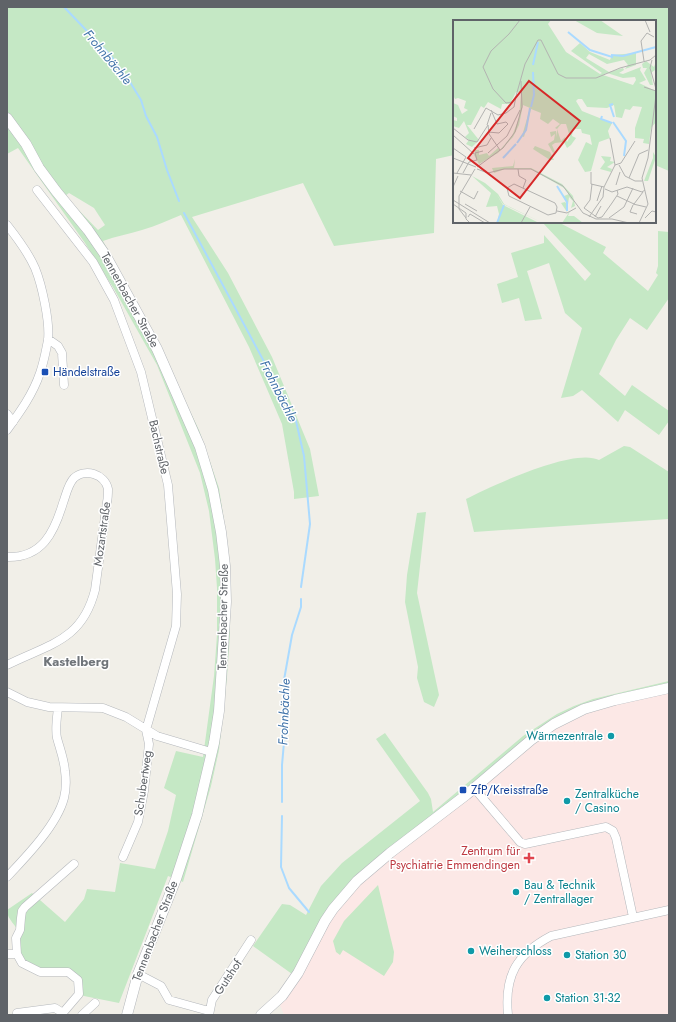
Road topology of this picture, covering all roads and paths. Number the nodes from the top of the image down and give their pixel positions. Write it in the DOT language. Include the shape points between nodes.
graph roads {
  1 [pos="7,118"];
  2 [pos="37,190"];
  3 [pos="7,225"];
  4 [pos="48,339"];
  5 [pos="64,385"];
  6 [pos="7,414"];
  7 [pos="13,422"];
  8 [pos="7,430"];
  9 [pos="7,557"];
  10 [pos="7,665"];
  11 [pos="669,688"];
  12 [pos="7,692"];
  13 [pos="58,708"];
  14 [pos="146,730"];
  15 [pos="211,752"];
  16 [pos="474,788"];
  17 [pos="123,857"];
  18 [pos="74,864"];
  19 [pos="7,877"];
  20 [pos="669,910"];
  21 [pos="633,917"];
  22 [pos="251,940"];
  23 [pos="7,954"];
  24 [pos="18,954"];
  25 [pos="138,974"];
  26 [pos="95,1003"];
  27 [pos="17,1013"];
  28 [pos="209,1013"];
  29 [pos="62,1014"];
  30 [pos="82,1015"];
  31 [pos="127,1015"];
  32 [pos="261,1015"];
  33 [pos="508,1015"];
  1 -- 15 [label="street, Tennenbacher Straße" via="39,168 106,256 156,349 190,423 208,471 221,532 226,602 219,712"];
  2 -- 14 [label="street, Bachstraße" via="93,262 114,300 141,372 168,485 177,594 176,626"];
  3 -- 4 [label="street" via="36,269 42,288"];
  4 -- 5 [label="street" via="58,346 62,353"];
  4 -- 7 [label="street" via="35,386"];
  6 -- 7 [label="street"];
  7 -- 8 [label="street"];
  9 -- 10 [label="street, Mozartstraße" via="29,555 52,534 70,483 75,477 87,473 104,480 108,489 108,502 94,590 86,614 69,634"];
  11 -- 16 [label="street" via="615,700 584,709 565,718 531,740"];
  12 -- 13 [label="street" via="27,702"];
  13 -- 14 [label="street" via="103,708 126,717"];
  13 -- 19 [label="street" via="57,737 66,773 64,798 55,819"];
  14 -- 15 [label="street" via="157,736"];
  14 -- 17 [label="street, Schubertweg" via="148,744 144,791 138,822"];
  15 -- 25 [label="street, Tennenbacher Straße" via="203,792 184,855"];
  16 -- 21 [label="street" via="520,842 525,844 610,828 616,838"];
  16 -- 32 [label="street" via="357,881 329,915 298,973 282,996"];
  18 -- 24 [label="street" via="25,906 16,938"];
  20 -- 21 [label="street"];
  21 -- 33 [label="street" via="551,936 536,944 522,957 510,980 507,995"];
  22 -- 28 [label="street, Gutshof" via="212,1000"];
  23 -- 24 [label="street"];
  24 -- 29 [label="street" via="22,963 40,972 68,972 78,980 79,994"];
  25 -- 28 [label="street" via="161,986 169,1000"];
  25 -- 31 [label="street, Tennenbacher Straße"];
  26 -- 30 [label="street"];
  27 -- 29 [label="street" via="55,1008"];
}
